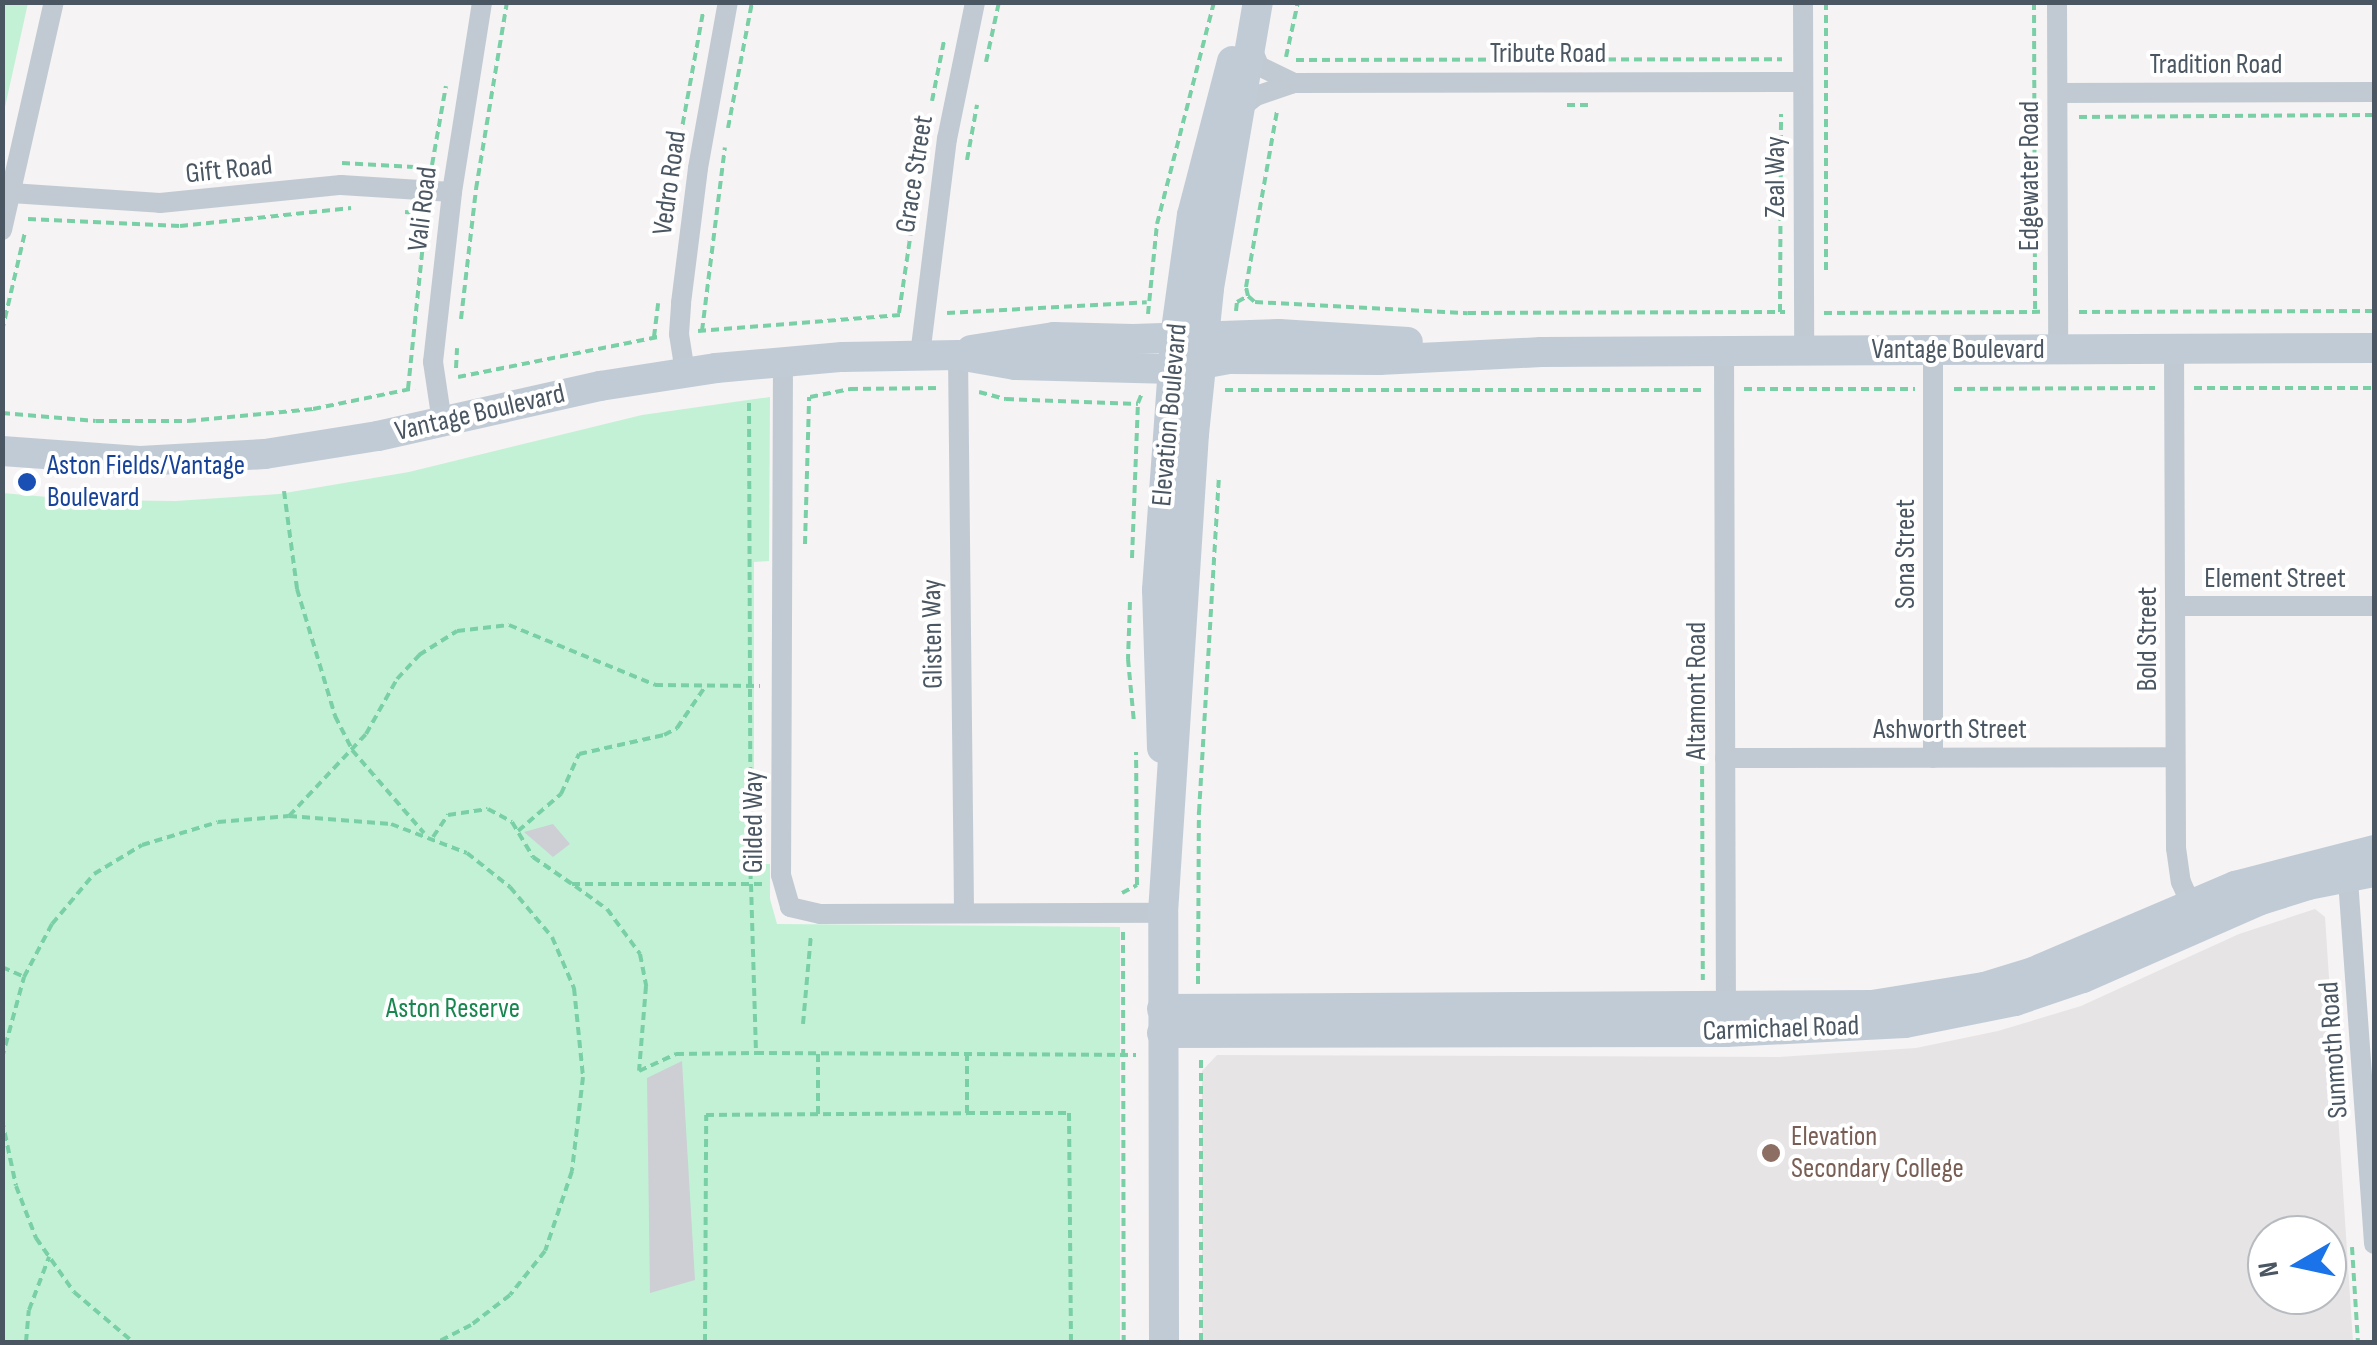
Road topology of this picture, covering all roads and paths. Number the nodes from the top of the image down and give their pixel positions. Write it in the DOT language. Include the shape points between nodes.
graph roads {
  1 [pos="54,2"];
  2 [pos="482,2"];
  3 [pos="507,2"];
  4 [pos="728,2"];
  5 [pos="752,2"];
  6 [pos="976,2"];
  7 [pos="999,2"];
  8 [pos="1250,2"];
  9 [pos="1258,2"];
  10 [pos="1803,2"];
  11 [pos="1826,2"];
  12 [pos="2034,2"];
  13 [pos="2057,2"];
  14 [pos="1252,51"];
  15 [pos="1803,58"];
  16 [pos="1826,58"];
  17 [pos="1285,60"];
  18 [pos="984,69"];
  19 [pos="1803,82"];
  20 [pos="1294,83"];
  21 [pos="980,88"];
  22 [pos="2374,92"];
  23 [pos="2058,94"];
  24 [pos="1781,104"];
  25 [pos="1241,108"];
  26 [pos="2374,115"];
  27 [pos="2058,116"];
  28 [pos="2034,117"];
  29 [pos="964,177"];
  30 [pos="452,192"];
  31 [pos="11,193"];
  32 [pos="2,230"];
  33 [pos="1826,274"];
  34 [pos="947,296"];
  35 [pos="1780,312"];
  36 [pos="2035,312"];
  37 [pos="945,313"];
  38 [pos="702,331"];
  39 [pos="1189,336"];
  40 [pos="2174,348"];
  41 [pos="2374,348"];
  42 [pos="1724,350"];
  43 [pos="1933,350"];
  44 [pos="2058,350"];
  45 [pos="1804,351"];
  46 [pos="1540,352"];
  47 [pos="958,354"];
  48 [pos="920,355"];
  49 [pos="783,361"];
  50 [pos="1187,367"];
  51 [pos="686,372"];
  52 [pos="455,378"];
  53 [pos="958,389"];
  54 [pos="784,400"];
  55 [pos="749,403"];
  56 [pos="1170,409"];
  57 [pos="59,418"];
  58 [pos="442,422"];
  59 [pos="58,430"];
  60 [pos="2,451"];
  61 [pos="1219,468"];
  62 [pos="29,484"];
  63 [pos="284,491"];
  64 [pos="28,494"];
  65 [pos="2175,606"];
  66 [pos="2374,606"];
  67 [pos="751,686"];
  68 [pos="705,687"];
  69 [pos="781,687"];
  70 [pos="1702,729"];
  71 [pos="352,750"];
  72 [pos="2175,757"];
  73 [pos="1725,758"];
  74 [pos="1933,758"];
  75 [pos="288,816"];
  76 [pos="518,831"];
  77 [pos="424,834"];
  78 [pos="1167,836"];
  79 [pos="433,837"];
  80 [pos="2360,863"];
  81 [pos="781,883"];
  82 [pos="572,884"];
  83 [pos="750,884"];
  84 [pos="964,913"];
  85 [pos="1163,913"];
  86 [pos="811,914"];
  87 [pos="2196,915"];
  88 [pos="2,967"];
  89 [pos="24,977"];
  90 [pos="1719,1010"];
  91 [pos="1201,1021"];
  92 [pos="802,1024"];
  93 [pos="1162,1032"];
  94 [pos="756,1052"];
  95 [pos="818,1052"];
  96 [pos="968,1052"];
  97 [pos="2,1058"];
  98 [pos="967,1113"];
  99 [pos="818,1114"];
  100 [pos="2,1120"];
  101 [pos="2374,1244"];
  102 [pos="49,1257"];
  103 [pos="26,1342"];
  104 [pos="133,1342"];
  105 [pos="437,1342"];
  106 [pos="704,1342"];
  107 [pos="1070,1342"];
  108 [pos="1164,1342"];
  109 [pos="1201,1342"];
  1 -- 31 [label="street"];
  2 -- 30 [label="street, Vali Road"];
  3 -- 52 [label="path" via="476,189"];
  4 -- 51 [label="street, Vedro Road" via="681,303"];
  5 -- 38 [label="path" via="725,144"];
  6 -- 48 [label="street, Grace Street" via="947,139"];
  7 -- 18 [label="path"];
  8 -- 39 [label="street, Elevation Boulevard" via="1192,215"];
  9 -- 14 [label="street, Elevation Boulevard"];
  10 -- 15 [label="street, Zeal Way"];
  11 -- 16 [label="path"];
  12 -- 28 [label="path"];
  13 -- 23 [label="street, Edgewater Road"];
  14 -- 20 [label="street" via="1259,66"];
  14 -- 25 [label="street, Elevation Boulevard"];
  15 -- 16 [label="path"];
  15 -- 17 [label="path"];
  15 -- 19 [label="street, Zeal Way"];
  16 -- 33 [label="path"];
  19 -- 20 [label="street, Tribute Road"];
  19 -- 45 [label="street, Zeal Way"];
  20 -- 25 [label="street"];
  21 -- 29 [label="path"];
  22 -- 23 [label="street, Tradition Road"];
  23 -- 27 [label="street, Edgewater Road"];
  24 -- 35 [label="path"];
  25 -- 39 [label="street, Elevation Boulevard"];
  26 -- 27 [label="path"];
  27 -- 28 [label="path"];
  27 -- 44 [label="street, Edgewater Road"];
  28 -- 36 [label="path"];
  30 -- 31 [label="street, Gift Road" via="340,185 160,203"];
  30 -- 58 [label="street, Vali Road" via="433,362"];
  31 -- 32 [label="street"];
  34 -- 37 [label="path"];
  39 -- 46 [label="street, Vantage Boulevard" via="1319,336"];
  39 -- 47 [label="street, Vantage Boulevard" via="1054,336"];
  39 -- 50 [label="street, Elevation Boulevard"];
  40 -- 41 [label="street, Vantage Boulevard"];
  40 -- 44 [label="street, Vantage Boulevard"];
  40 -- 65 [label="street, Bold Street"];
  42 -- 45 [label="street, Vantage Boulevard"];
  42 -- 46 [label="street, Vantage Boulevard"];
  42 -- 73 [label="street, Altamont Road"];
  43 -- 44 [label="street, Vantage Boulevard"];
  43 -- 45 [label="street, Vantage Boulevard"];
  43 -- 74 [label="street, Sona Street"];
  46 -- 50 [label="street, Vantage Boulevard" via="1229,359"];
  47 -- 48 [label="street, Vantage Boulevard"];
  47 -- 50 [label="street, Vantage Boulevard" via="1015,366"];
  47 -- 53 [label="street, Glisten Way"];
  48 -- 49 [label="street, Vantage Boulevard"];
  49 -- 51 [label="street, Vantage Boulevard"];
  49 -- 54 [label="street, Gilded Way"];
  50 -- 56 [label="street, Elevation Boulevard"];
  50 -- 78 [label="street, Elevation Boulevard" via="1182,678"];
  51 -- 58 [label="street, Vantage Boulevard"];
  53 -- 54 [label="path" via="850,389"];
  53 -- 56 [label="path" via="1006,399"];
  53 -- 84 [label="street, Glisten Way"];
  54 -- 69 [label="street, Gilded Way"];
  55 -- 67 [label="path"];
  56 -- 78 [label="street, Elevation Boulevard" via="1156,679"];
  57 -- 59 [label="path"];
  58 -- 60 [label="street, Vantage Boulevard" via="327,446 202,459"];
  61 -- 91 [label="path" via="1198,812"];
  62 -- 64 [label="path"];
  63 -- 71 [label="path" via="305,621"];
  65 -- 66 [label="street, Element Street"];
  65 -- 72 [label="street, Bold Street"];
  67 -- 68 [label="path"];
  67 -- 69 [label="path"];
  67 -- 83 [label="path"];
  68 -- 71 [label="path" via="655,685 532,632 477,625 419,655"];
  68 -- 76 [label="path" via="664,735 579,754 561,794"];
  69 -- 81 [label="street, Gilded Way"];
  70 -- 90 [label="path"];
  71 -- 75 [label="path"];
  71 -- 77 [label="path"];
  72 -- 74 [label="street, Ashworth Street"];
  72 -- 87 [label="street, Bold Street" via="2178,871"];
  73 -- 74 [label="street, Ashworth Street"];
  73 -- 90 [label="street, Altamont Road"];
  75 -- 77 [label="path" via="360,820"];
  75 -- 89 [label="path" via="218,822 118,856 72,897"];
  76 -- 79 [label="path" via="501,813 475,808 448,815"];
  76 -- 82 [label="path" via="533,857"];
  77 -- 79 [label="path"];
  78 -- 85 [label="street, Elevation Boulevard"];
  79 -- 105 [label="path" via="486,866 552,937 574,988 584,1077 572,1171 546,1251 510,1295"];
  80 -- 87 [label="street, Carmichael Road" via="2261,900"];
  80 -- 101 [label="street, Sunmoth Road"];
  81 -- 83 [label="path"];
  81 -- 86 [label="street, Gilded Way" via="790,907"];
  82 -- 83 [label="path"];
  82 -- 94 [label="path" via="607,909 640,954 646,986 639,1071 676,1054"];
  83 -- 94 [label="path"];
  84 -- 85 [label="street"];
  84 -- 86 [label="street"];
  85 -- 93 [label="street, Elevation Boulevard"];
  86 -- 92 [label="path"];
  87 -- 90 [label="street, Carmichael Road" via="2082,978 1958,1014 1856,1028"];
  88 -- 89 [label="path"];
  89 -- 97 [label="path"];
  90 -- 91 [label="street, Carmichael Road"];
  91 -- 93 [label="street, Carmichael Road"];
  91 -- 109 [label="path"];
  93 -- 96 [label="path"];
  93 -- 108 [label="street, Elevation Boulevard"];
  94 -- 95 [label="path"];
  95 -- 96 [label="path"];
  95 -- 99 [label="path"];
  96 -- 98 [label="path"];
  98 -- 99 [label="path"];
  98 -- 107 [label="path" via="1069,1113"];
  99 -- 106 [label="path" via="706,1115"];
  100 -- 102 [label="path" via="28,1222"];
  102 -- 103 [label="path" via="29,1310"];
  102 -- 104 [label="path" via="92,1311"];
}
